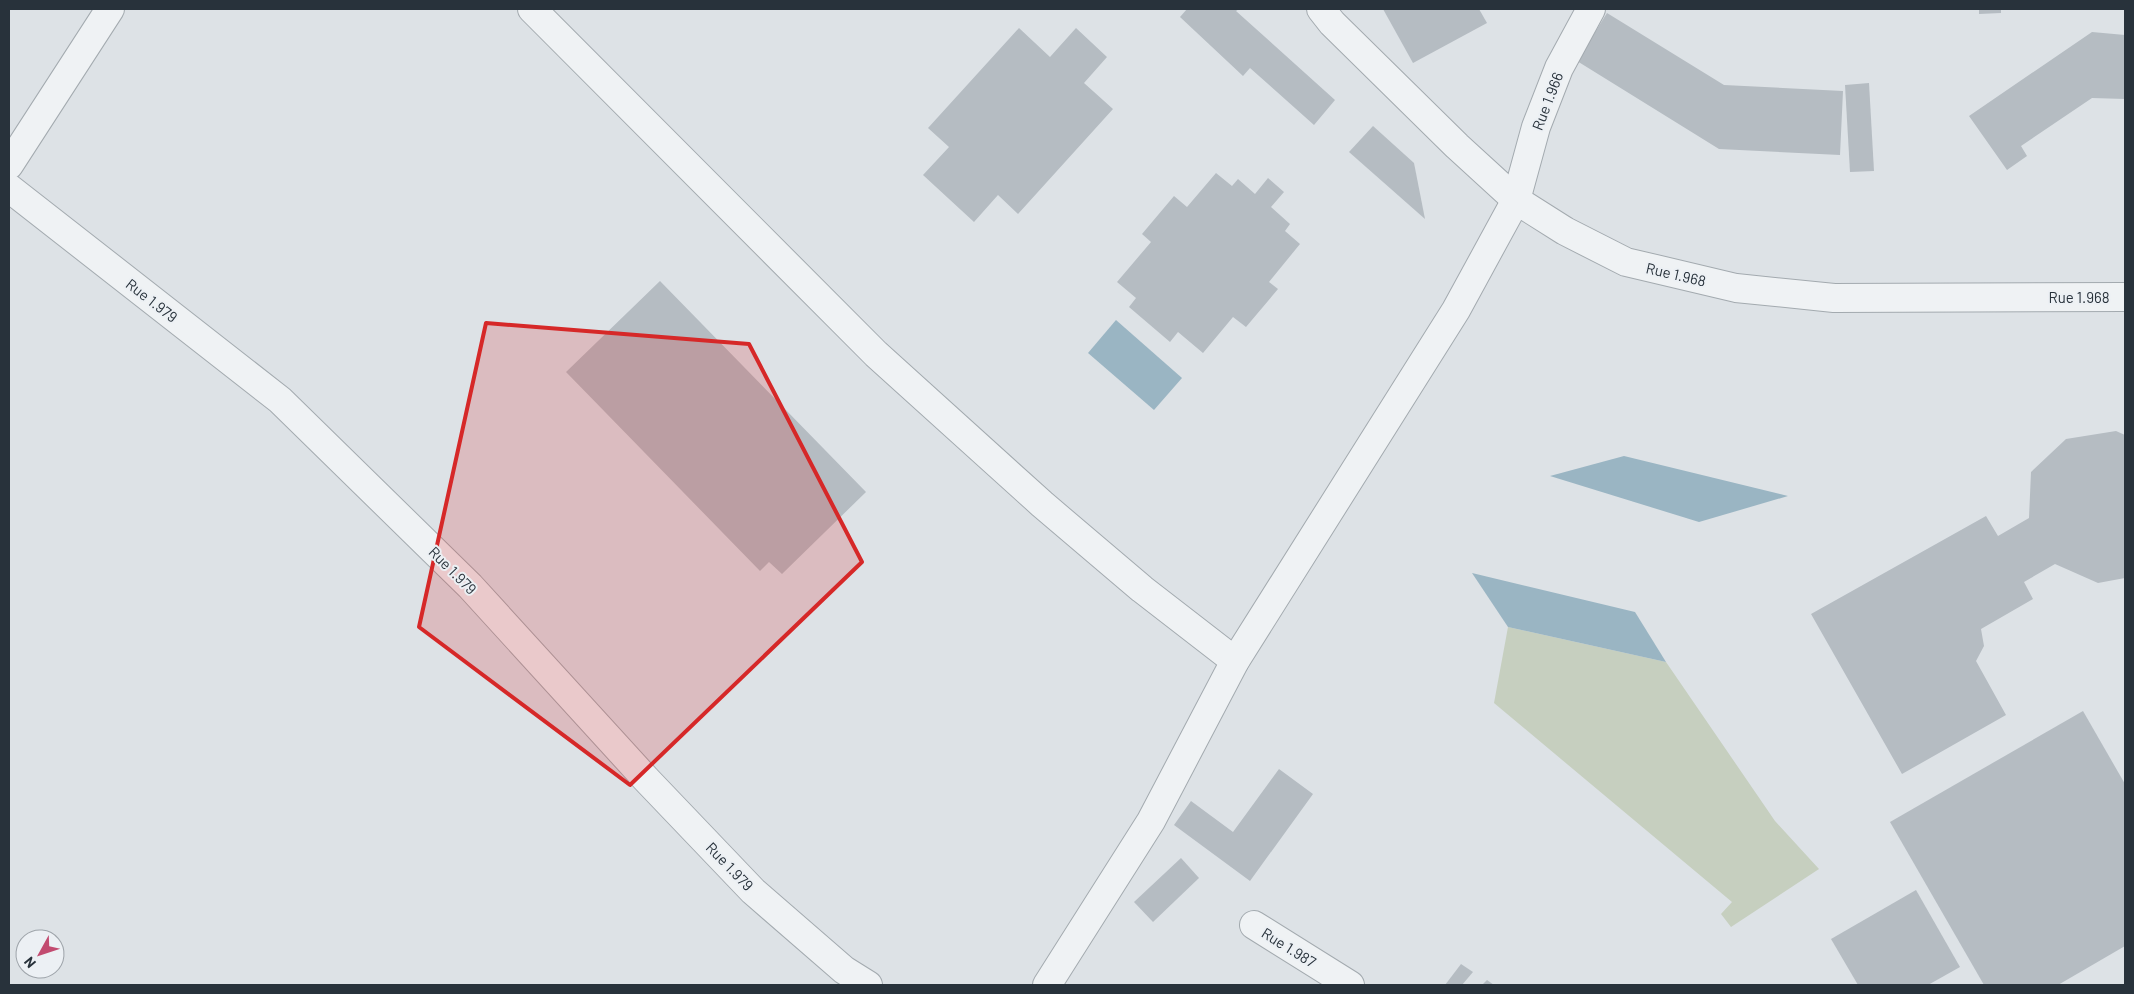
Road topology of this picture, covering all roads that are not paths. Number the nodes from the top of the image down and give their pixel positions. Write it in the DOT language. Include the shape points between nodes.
graph roads {
  1 [pos="110,9"];
  2 [pos="532,9"];
  3 [pos="1321,9"];
  4 [pos="1591,9"];
  5 [pos="9,165"];
  6 [pos="9,188"];
  7 [pos="1516,200"];
  8 [pos="2125,297"];
  9 [pos="1235,662"];
  10 [pos="1254,925"];
  11 [pos="868,985"];
  12 [pos="1047,985"];
  13 [pos="1350,985"];
  1 -- 5 [label="street"];
  2 -- 9 [label="street" via="876,354 1042,504"];
  3 -- 7 [label="street, Rue 1.968" via="1457,146"];
  4 -- 7 [label="street, Rue 1.966" via="1559,68 1536,127"];
  6 -- 11 [label="street, Rue 1.979" via="280,400 470,586 753,891 844,970"];
  7 -- 8 [label="street, Rue 1.968" via="1565,231 1626,262 1736,288 1834,298"];
  7 -- 9 [label="street, Rue 1.966" via="1456,310"];
  9 -- 12 [label="street, Rue 1.966" via="1151,820"];
  10 -- 13 [label="street, Rue 1.987"];
}
